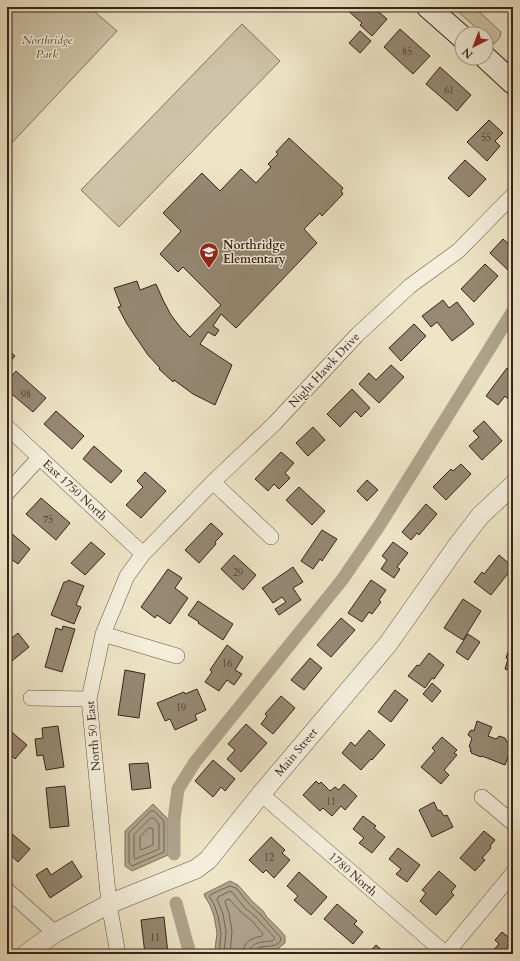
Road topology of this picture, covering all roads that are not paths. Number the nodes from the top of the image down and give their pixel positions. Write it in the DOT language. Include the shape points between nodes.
graph roads {
  1 [pos="428,7"];
  2 [pos="454,30"];
  3 [pos="494,65"];
  4 [pos="513,82"];
  5 [pos="513,195"];
  6 [pos="7,427"];
  7 [pos="40,457"];
  8 [pos="213,482"];
  9 [pos="513,485"];
  10 [pos="7,493"];
  11 [pos="271,537"];
  12 [pos="143,554"];
  13 [pos="103,634"];
  14 [pos="177,656"];
  15 [pos="31,698"];
  16 [pos="89,699"];
  17 [pos="261,794"];
  18 [pos="482,797"];
  19 [pos="513,823"];
  20 [pos="513,872"];
  21 [pos="7,890"];
  22 [pos="109,904"];
  23 [pos="55,933"];
  24 [pos="26,954"];
  25 [pos="118,954"];
  26 [pos="446,954"];
  1 -- 2 [label="main road"];
  3 -- 4 [label="main road"];
  5 -- 8 [label="street, Night Hawk Drive" via="458,251 410,286 357,335 275,423"];
  6 -- 7 [label="street, East 1750 North"];
  7 -- 10 [label="street"];
  7 -- 12 [label="street, East 1750 North"];
  8 -- 11 [label="street"];
  8 -- 12 [label="street, Night Hawk Drive"];
  9 -- 17 [label="street, Main Street" via="480,516 388,644"];
  12 -- 13 [label="street, North 50 East" via="127,576"];
  13 -- 14 [label="street"];
  13 -- 16 [label="street, North 50 East"];
  15 -- 16 [label="street"];
  16 -- 22 [label="street, North 50 East"];
  17 -- 22 [label="street, Main Street" via="208,860 196,868"];
  17 -- 26 [label="street, 1780 North"];
  18 -- 19 [label="street"];
  20 -- 26 [label="street"];
  21 -- 23 [label="street"];
  22 -- 23 [label="street, Main Street"];
  22 -- 25 [label="street, North 50 East"];
  23 -- 24 [label="street, Main Street"];
}
